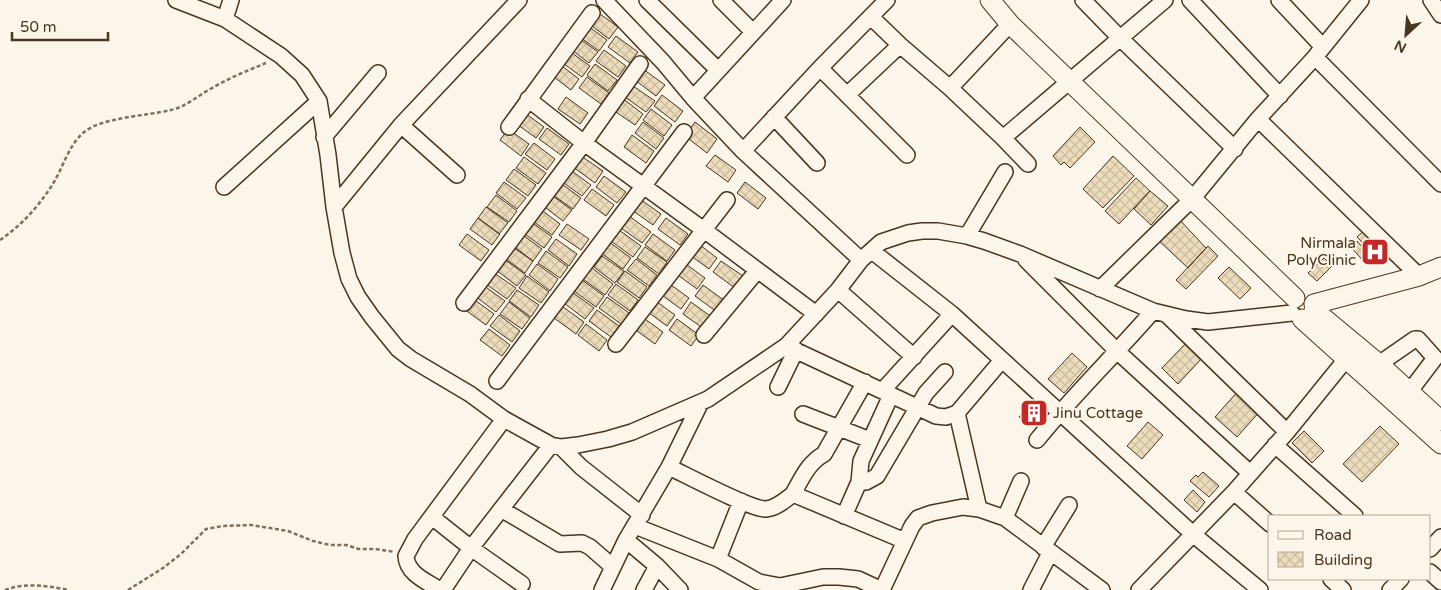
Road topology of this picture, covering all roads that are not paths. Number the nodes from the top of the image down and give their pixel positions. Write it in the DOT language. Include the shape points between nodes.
graph roads {
  1 [pos="176,0"];
  2 [pos="231,0"];
  3 [pos="519,0"];
  4 [pos="647,0"];
  5 [pos="721,0"];
  6 [pos="783,0"];
  7 [pos="887,0"];
  8 [pos="990,0"];
  9 [pos="1083,0"];
  10 [pos="1165,0"];
  11 [pos="1190,0"];
  12 [pos="1279,0"];
  13 [pos="1361,0"];
  14 [pos="1431,0"];
  15 [pos="613,3"];
  16 [pos="592,13"];
  17 [pos="1441,15"];
  18 [pos="871,16"];
  19 [pos="225,19"];
  20 [pos="1010,24"];
  21 [pos="753,32"];
  22 [pos="1120,38"];
  23 [pos="900,45"];
  24 [pos="1319,52"];
  25 [pos="640,64"];
  26 [pos="820,68"];
  27 [pos="718,70"];
  28 [pos="378,73"];
  29 [pos="1070,82"];
  30 [pos="950,88"];
  31 [pos="846,95"];
  32 [pos="1280,96"];
  33 [pos="693,98"];
  34 [pos="528,99"];
  35 [pos="318,100"];
  36 [pos="774,118"];
  37 [pos="1258,120"];
  38 [pos="401,125"];
  39 [pos="509,127"];
  40 [pos="684,132"];
  41 [pos="324,137"];
  42 [pos="1003,138"];
  43 [pos="584,143"];
  44 [pos="1235,149"];
  45 [pos="743,151"];
  46 [pos="908,156"];
  47 [pos="817,163"];
  48 [pos="1028,164"];
  49 [pos="1005,172"];
  50 [pos="457,175"];
  51 [pos="1441,184"];
  52 [pos="642,186"];
  53 [pos="224,187"];
  54 [pos="1192,198"];
  55 [pos="727,200"];
  56 [pos="334,207"];
  57 [pos="704,230"];
  58 [pos="966,236"];
  59 [pos="1020,254"];
  60 [pos="866,256"];
  61 [pos="1441,267"];
  62 [pos="757,271"];
  63 [pos="1419,276"];
  64 [pos="1100,289"];
  65 [pos="838,290"];
  66 [pos="464,303"];
  67 [pos="1303,309"];
  68 [pos="1160,313"];
  69 [pos="816,314"];
  70 [pos="952,314"];
  71 [pos="704,336"];
  72 [pos="616,344"];
  73 [pos="791,348"];
  74 [pos="1118,352"];
  75 [pos="914,357"];
  76 [pos="1347,358"];
  77 [pos="1002,360"];
  78 [pos="1379,364"];
  79 [pos="945,372"];
  80 [pos="497,381"];
  81 [pos="865,382"];
  82 [pos="778,387"];
  83 [pos="1410,391"];
  84 [pos="887,392"];
  85 [pos="700,402"];
  86 [pos="916,409"];
  87 [pos="1060,412"];
  88 [pos="957,413"];
  89 [pos="803,414"];
  90 [pos="504,419"];
  91 [pos="1441,422"];
  92 [pos="839,429"];
  93 [pos="1287,432"];
  94 [pos="870,440"];
  95 [pos="1037,440"];
  96 [pos="1441,444"];
  97 [pos="1275,445"];
  98 [pos="556,446"];
  99 [pos="670,467"];
  100 [pos="1250,472"];
  101 [pos="1021,481"];
  102 [pos="859,482"];
  103 [pos="1234,492"];
  104 [pos="793,494"];
  105 [pos="741,501"];
  106 [pos="1069,504"];
  107 [pos="501,508"];
  108 [pos="979,509"];
  109 [pos="1354,515"];
  110 [pos="844,516"];
  111 [pos="432,517"];
  112 [pos="1005,518"];
  113 [pos="639,521"];
  114 [pos="1268,522"];
  115 [pos="1194,535"];
  116 [pos="1441,537"];
  117 [pos="626,540"];
  118 [pos="905,541"];
  119 [pos="471,548"];
  120 [pos="1431,548"];
  121 [pos="1046,550"];
  122 [pos="718,559"];
  123 [pos="657,566"];
  124 [pos="613,567"];
  125 [pos="1431,573"];
  126 [pos="1332,580"];
  127 [pos="1400,580"];
  128 [pos="1441,582"];
  129 [pos="522,584"];
  130 [pos="756,586"];
  131 [pos="877,589"];
  132 [pos="441,590"];
  133 [pos="602,590"];
  134 [pos="644,590"];
  135 [pos="680,590"];
  136 [pos="1031,590"];
  137 [pos="1102,590"];
  138 [pos="1139,590"];
  139 [pos="1260,590"];
  140 [pos="1343,590"];
  141 [pos="1390,590"];
  1 -- 19 [label="street"];
  2 -- 19 [label="street"];
  3 -- 38 [label="street"];
  4 -- 27 [label="street"];
  5 -- 21 [label="street"];
  6 -- 21 [label="street"];
  7 -- 18 [label="street"];
  8 -- 20 [label="main road"];
  9 -- 22 [label="street"];
  10 -- 22 [label="street"];
  11 -- 32 [label="street"];
  12 -- 24 [label="street"];
  13 -- 24 [label="street"];
  14 -- 17 [label="street"];
  15 -- 33 [label="street"];
  16 -- 34 [label="street"];
  18 -- 23 [label="street"];
  18 -- 26 [label="street"];
  19 -- 35 [label="street" via="281,56 302,75"];
  20 -- 29 [label="main road"];
  20 -- 30 [label="street"];
  21 -- 27 [label="street"];
  22 -- 29 [label="street"];
  22 -- 44 [label="street"];
  23 -- 30 [label="street"];
  23 -- 31 [label="street"];
  24 -- 32 [label="street"];
  24 -- 51 [label="street"];
  25 -- 43 [label="street"];
  26 -- 31 [label="street"];
  26 -- 36 [label="street"];
  27 -- 33 [label="street"];
  28 -- 41 [label="street"];
  29 -- 42 [label="street"];
  29 -- 54 [label="main road"];
  30 -- 42 [label="street"];
  31 -- 46 [label="street"];
  32 -- 37 [label="street"];
  33 -- 45 [label="street"];
  34 -- 39 [label="street"];
  34 -- 43 [label="street"];
  35 -- 41 [label="street"];
  35 -- 53 [label="street"];
  36 -- 45 [label="street"];
  36 -- 47 [label="street"];
  37 -- 44 [label="street"];
  37 -- 63 [label="street"];
  38 -- 50 [label="street"];
  38 -- 56 [label="street"];
  40 -- 52 [label="street"];
  41 -- 56 [label="street"];
  42 -- 48 [label="street"];
  43 -- 52 [label="street"];
  43 -- 66 [label="street"];
  44 -- 54 [label="street"];
  45 -- 60 [label="street"];
  49 -- 58 [label="street"];
  52 -- 57 [label="street"];
  52 -- 80 [label="street"];
  54 -- 64 [label="street"];
  54 -- 67 [label="main road"];
  55 -- 57 [label="street"];
  56 -- 90 [label="street" via="349,279 372,318 398,349 411,359 470,394"];
  57 -- 62 [label="street"];
  57 -- 72 [label="street"];
  58 -- 59 [label="street"];
  58 -- 60 [label="street" via="922,231 881,242"];
  59 -- 64 [label="street"];
  59 -- 74 [label="street"];
  60 -- 65 [label="street"];
  60 -- 70 [label="street"];
  61 -- 63 [label="main road"];
  62 -- 69 [label="street"];
  62 -- 71 [label="street"];
  63 -- 67 [label="main road"];
  64 -- 68 [label="street"];
  65 -- 69 [label="street"];
  65 -- 75 [label="street"];
  67 -- 68 [label="street" via="1208,322"];
  67 -- 76 [label="main road"];
  67 -- 78 [label="main road"];
  68 -- 74 [label="street"];
  68 -- 93 [label="street"];
  69 -- 73 [label="street"];
  70 -- 75 [label="street"];
  70 -- 77 [label="street"];
  73 -- 81 [label="street"];
  73 -- 82 [label="street"];
  73 -- 85 [label="street"];
  74 -- 87 [label="street"];
  74 -- 100 [label="street"];
  75 -- 84 [label="street"];
  76 -- 93 [label="street"];
  76 -- 96 [label="main road"];
  77 -- 87 [label="street"];
  77 -- 88 [label="street"];
  78 -- 83 [label="main road"];
  78 -- 83 [label="street" via="1418,339 1435,358"];
  79 -- 86 [label="street"];
  81 -- 84 [label="street"];
  81 -- 92 [label="street"];
  83 -- 91 [label="main road"];
  84 -- 86 [label="street"];
  84 -- 94 [label="street"];
  85 -- 98 [label="street" via="632,432 608,439"];
  85 -- 99 [label="street"];
  86 -- 88 [label="street" via="946,417"];
  86 -- 102 [label="street" via="877,476"];
  87 -- 95 [label="street"];
  87 -- 115 [label="street"];
  88 -- 108 [label="street"];
  89 -- 92 [label="street"];
  90 -- 98 [label="street"];
  90 -- 111 [label="street"];
  92 -- 94 [label="street"];
  92 -- 104 [label="street" via="824,454 809,466"];
  93 -- 97 [label="street"];
  94 -- 102 [label="street" via="861,461"];
  97 -- 100 [label="street"];
  97 -- 109 [label="street"];
  98 -- 107 [label="street"];
  98 -- 113 [label="street"];
  99 -- 105 [label="street"];
  99 -- 113 [label="street"];
  100 -- 103 [label="street"];
  101 -- 112 [label="street"];
  102 -- 110 [label="street"];
  103 -- 114 [label="street"];
  103 -- 115 [label="street"];
  104 -- 105 [label="street" via="771,508 763,509"];
  104 -- 110 [label="street"];
  105 -- 122 [label="street"];
  106 -- 121 [label="street"];
  107 -- 119 [label="street"];
  107 -- 124 [label="street" via="560,544 582,543 590,547"];
  108 -- 112 [label="street"];
  108 -- 118 [label="street" via="963,507 918,518"];
  110 -- 118 [label="street"];
  111 -- 119 [label="street"];
  111 -- 132 [label="street" via="406,556 412,572"];
  112 -- 121 [label="street"];
  113 -- 117 [label="street"];
  113 -- 122 [label="street"];
  115 -- 138 [label="street"];
  115 -- 139 [label="street"];
  116 -- 120 [label="street"];
  117 -- 123 [label="street"];
  117 -- 124 [label="street"];
  118 -- 131 [label="street"];
  119 -- 129 [label="street"];
  119 -- 132 [label="street"];
  121 -- 136 [label="street"];
  121 -- 137 [label="street"];
  122 -- 130 [label="street"];
  123 -- 134 [label="street"];
  123 -- 135 [label="street"];
  124 -- 133 [label="street"];
  125 -- 128 [label="street"];
  126 -- 140 [label="street"];
  127 -- 141 [label="street"];
  130 -- 131 [label="street" via="780,586 839,576 858,579"];
}
